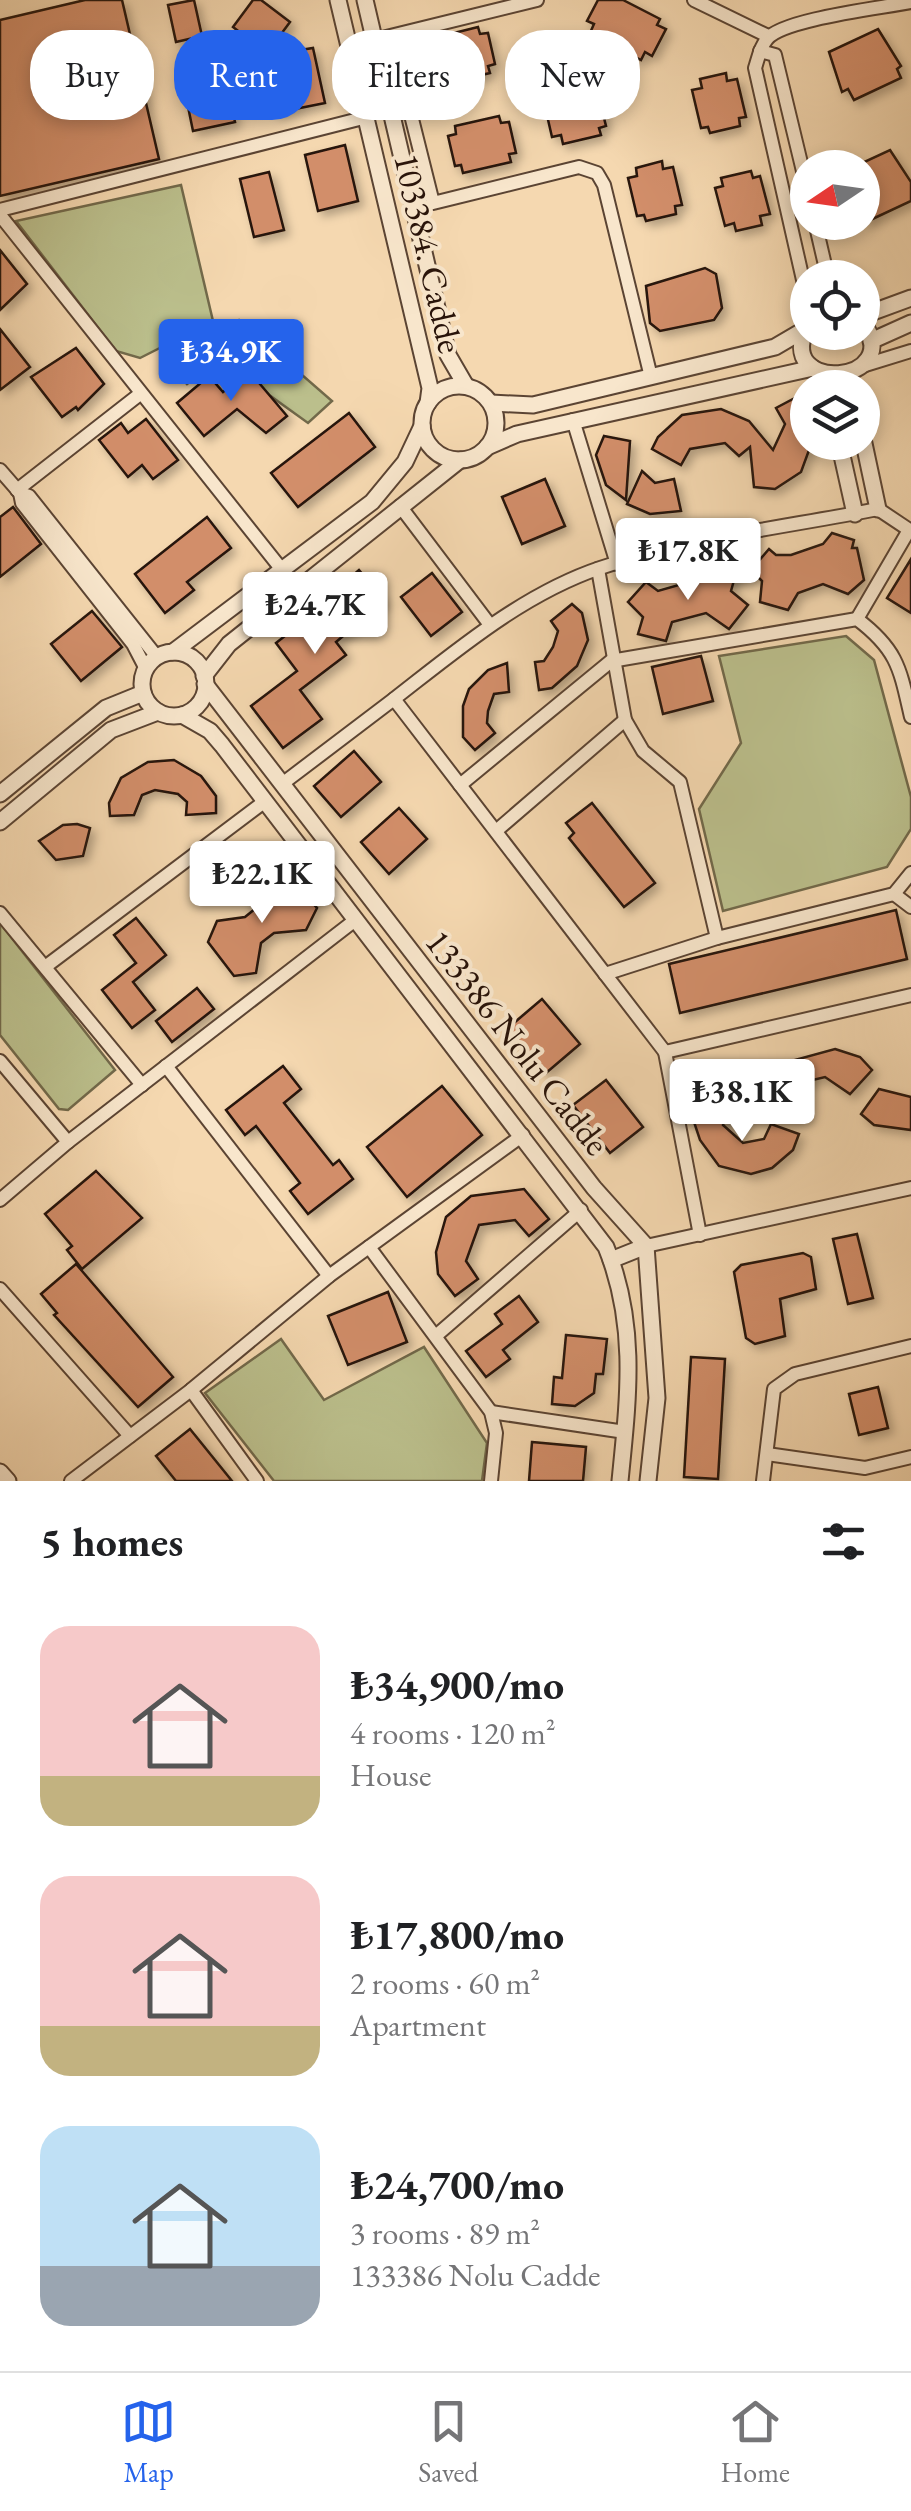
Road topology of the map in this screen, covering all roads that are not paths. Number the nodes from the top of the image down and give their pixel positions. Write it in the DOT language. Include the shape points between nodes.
graph roads {
  1 [pos="338,0"];
  2 [pos="365,0"];
  3 [pos="537,0"];
  4 [pos="694,0"];
  5 [pos="911,2"];
  6 [pos="875,5"];
  7 [pos="345,30"];
  8 [pos="372,30"];
  9 [pos="415,30"];
  10 [pos="768,36"];
  11 [pos="760,50"];
  12 [pos="359,120"];
  13 [pos="367,120"];
  14 [pos="393,120"];
  15 [pos="412,120"];
  16 [pos="798,150"];
  17 [pos="0,212"];
  18 [pos="798,260"];
  19 [pos="911,298"];
  20 [pos="880,311"];
  21 [pos="911,323"];
  22 [pos="790,337"];
  23 [pos="880,337"];
  24 [pos="911,352"];
  25 [pos="869,370"];
  26 [pos="651,376"];
  27 [pos="790,382"];
  28 [pos="466,386"];
  29 [pos="140,394"];
  30 [pos="428,403"];
  31 [pos="491,403"];
  32 [pos="572,420"];
  33 [pos="422,426"];
  34 [pos="487,447"];
  35 [pos="460,460"];
  36 [pos="843,460"];
  37 [pos="867,460"];
  38 [pos="0,470"];
  39 [pos="18,492"];
  40 [pos="400,506"];
  41 [pos="878,510"];
  42 [pos="855,514"];
  43 [pos="910,530"];
  44 [pos="617,564"];
  45 [pos="283,569"];
  46 [pos="598,569"];
  47 [pos="298,590"];
  48 [pos="857,619"];
  49 [pos="490,625"];
  50 [pos="159,659"];
  51 [pos="611,660"];
  52 [pos="205,680"];
  53 [pos="143,693"];
  54 [pos="394,699"];
  55 [pos="158,712"];
  56 [pos="182,715"];
  57 [pos="911,717"];
  58 [pos="625,720"];
  59 [pos="282,784"];
  60 [pos="460,784"];
  61 [pos="0,794"];
  62 [pos="264,802"];
  63 [pos="0,822"];
  64 [pos="496,832"];
  65 [pos="911,873"];
  66 [pos="894,894"];
  67 [pos="911,908"];
  68 [pos="0,912"];
  69 [pos="354,920"];
  70 [pos="717,938"];
  71 [pos="45,968"];
  72 [pos="605,974"];
  73 [pos="911,995"];
  74 [pos="665,1052"];
  75 [pos="0,1061"];
  76 [pos="166,1066"];
  77 [pos="142,1085"];
  78 [pos="523,1135"];
  79 [pos="68,1142"];
  80 [pos="911,1188"];
  81 [pos="0,1200"];
  82 [pos="581,1210"];
  83 [pos="700,1235"];
  84 [pos="646,1246"];
  85 [pos="369,1247"];
  86 [pos="611,1260"];
  87 [pos="328,1276"];
  88 [pos="0,1289"];
  89 [pos="438,1334"];
  90 [pos="911,1346"];
  91 [pos="191,1390"];
  92 [pos="491,1412"];
  93 [pos="625,1432"];
  94 [pos="130,1436"];
  95 [pos="766,1454"];
  96 [pos="911,1457"];
  97 [pos="874,1466"];
  98 [pos="0,1472"];
  99 [pos="254,1480"];
  100 [pos="8,1481"];
  101 [pos="70,1481"];
  102 [pos="491,1481"];
  103 [pos="620,1481"];
  104 [pos="648,1481"];
  105 [pos="764,1481"];
  106 [pos="872,1481"];
  1 -- 7 [label="street, 103384. Cadde"];
  2 -- 8 [label="street"];
  3 -- 9 [label="street"];
  4 -- 10 [label="street"];
  5 -- 6 [label="street"];
  6 -- 10 [label="street"];
  10 -- 11 [label="street"];
  11 -- 16 [label="street" via="775,54"];
  11 -- 18 [label="street" via="755,68"];
  12 -- 17 [label="street"];
  13 -- 30 [label="street, 103384. Cadde" via="430,388"];
  14 -- 28 [label="street" via="448,355"];
  15 -- 26 [label="street" via="433,202 579,167 596,173"];
  17 -- 29 [label="street"];
  19 -- 20 [label="street"];
  21 -- 23 [label="street"];
  22 -- 26 [label="street" via="774,347"];
  24 -- 25 [label="street"];
  26 -- 31 [label="street" via="533,405"];
  27 -- 32 [label="street"];
  28 -- 30 [label="street" via="438,392"];
  28 -- 31 [label="street"];
  29 -- 39 [label="street"];
  29 -- 45 [label="street"];
  30 -- 33 [label="street"];
  31 -- 34 [label="street" via="494,433"];
  32 -- 34 [label="street"];
  32 -- 44 [label="street"];
  33 -- 35 [label="street" via="434,450"];
  33 -- 45 [label="street" via="384,490"];
  34 -- 35 [label="street"];
  35 -- 40 [label="street"];
  36 -- 42 [label="street"];
  37 -- 41 [label="street"];
  38 -- 39 [label="street"];
  39 -- 50 [label="street" via="29,496"];
  40 -- 47 [label="street"];
  40 -- 49 [label="street"];
  41 -- 42 [label="street"];
  41 -- 43 [label="street"];
  42 -- 44 [label="street"];
  43 -- 48 [label="street"];
  44 -- 46 [label="street"];
  45 -- 47 [label="street"];
  45 -- 50 [label="street"];
  46 -- 49 [label="street"];
  46 -- 51 [label="street"];
  47 -- 52 [label="street" via="229,644"];
  48 -- 51 [label="street"];
  48 -- 57 [label="street" via="889,645"];
  49 -- 54 [label="street"];
  50 -- 52 [label="street" via="196,662"];
  50 -- 53 [label="street"];
  51 -- 58 [label="street"];
  51 -- 60 [label="street"];
  52 -- 56 [label="street" via="196,707"];
  52 -- 59 [label="street, 133386 Nolu Cadde"];
  53 -- 55 [label="street"];
  53 -- 61 [label="street" via="106,708"];
  54 -- 59 [label="street"];
  54 -- 60 [label="street"];
  55 -- 56 [label="street"];
  55 -- 63 [label="street" via="111,730"];
  56 -- 62 [label="street, 133386 Nolu Cadde" via="210,731"];
  58 -- 64 [label="street"];
  58 -- 70 [label="street" via="644,751 680,782"];
  59 -- 84 [label="street, 133386 Nolu Cadde"];
  60 -- 64 [label="street"];
  62 -- 69 [label="street, 133386 Nolu Cadde"];
  62 -- 71 [label="street"];
  64 -- 72 [label="street"];
  65 -- 66 [label="street"];
  66 -- 67 [label="street"];
  66 -- 70 [label="street"];
  68 -- 71 [label="street"];
  69 -- 76 [label="street"];
  69 -- 78 [label="street, 133386 Nolu Cadde"];
  70 -- 72 [label="street"];
  71 -- 77 [label="street"];
  72 -- 74 [label="street"];
  73 -- 74 [label="street"];
  74 -- 83 [label="street"];
  75 -- 79 [label="street"];
  76 -- 77 [label="street"];
  76 -- 87 [label="street"];
  77 -- 79 [label="street"];
  78 -- 82 [label="street, 133386 Nolu Cadde"];
  78 -- 85 [label="street"];
  79 -- 81 [label="street"];
  80 -- 83 [label="street"];
  82 -- 86 [label="street, 133386 Nolu Cadde"];
  82 -- 89 [label="street"];
  83 -- 84 [label="street"];
  84 -- 86 [label="street"];
  84 -- 104 [label="street" via="657,1398"];
  85 -- 87 [label="street"];
  85 -- 89 [label="street"];
  86 -- 93 [label="street, 133386 Nolu Cadde" via="629,1336"];
  87 -- 91 [label="street"];
  88 -- 94 [label="street"];
  89 -- 92 [label="street"];
  90 -- 95 [label="street" via="794,1374 774,1389"];
  91 -- 94 [label="street"];
  91 -- 99 [label="street"];
  92 -- 93 [label="street"];
  92 -- 102 [label="street"];
  93 -- 103 [label="street, 133386 Nolu Cadde"];
  94 -- 101 [label="street"];
  95 -- 97 [label="street"];
  95 -- 105 [label="street"];
  96 -- 97 [label="street"];
  97 -- 106 [label="street"];
  98 -- 100 [label="street"];
}
